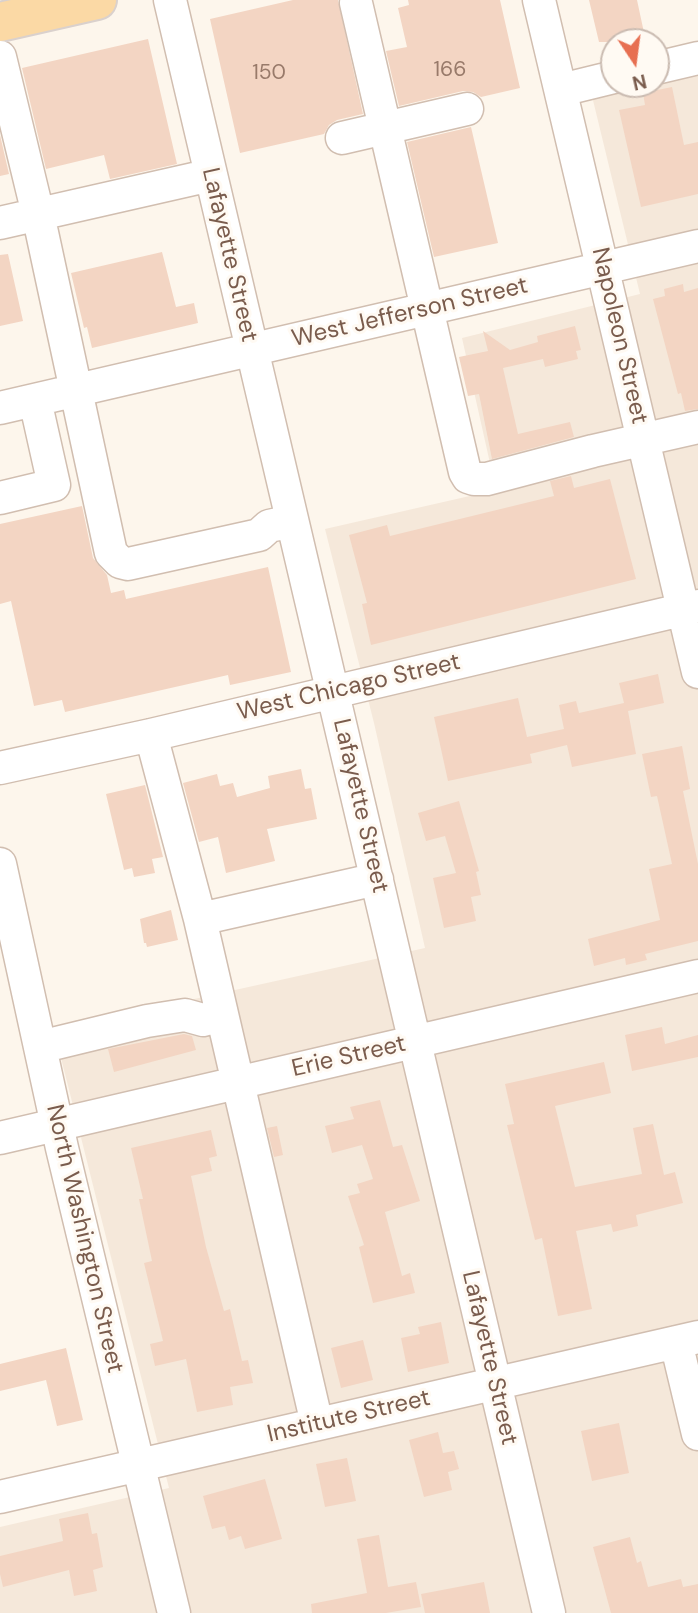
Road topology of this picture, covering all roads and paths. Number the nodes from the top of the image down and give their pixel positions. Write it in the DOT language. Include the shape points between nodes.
graph roads {
  1 [pos="97,0"];
  2 [pos="170,0"];
  3 [pos="539,0"];
  4 [pos="356,3"];
  5 [pos="0,22"];
  6 [pos="0,57"];
  7 [pos="698,58"];
  8 [pos="670,65"];
  9 [pos="600,80"];
  10 [pos="561,90"];
  11 [pos="467,109"];
  12 [pos="386,127"];
  13 [pos="342,138"];
  14 [pos="211,176"];
  15 [pos="38,214"];
  16 [pos="0,223"];
  17 [pos="698,246"];
  18 [pos="603,268"];
  19 [pos="427,309"];
  20 [pos="252,351"];
  21 [pos="75,391"];
  22 [pos="35,400"];
  23 [pos="0,408"];
  24 [pos="698,427"];
  25 [pos="643,439"];
  26 [pos="0,498"];
  27 [pos="292,521"];
  28 [pos="691,608"];
  29 [pos="698,672"];
  30 [pos="333,691"];
  31 [pos="152,735"];
  32 [pos="0,768"];
  33 [pos="0,864"];
  34 [pos="377,879"];
  35 [pos="200,919"];
  36 [pos="10,960"];
  37 [pos="698,976"];
  38 [pos="222,1015"];
  39 [pos="415,1042"];
  40 [pos="40,1047"];
  41 [pos="238,1083"];
  42 [pos="57,1125"];
  43 [pos="0,1138"];
  44 [pos="687,1340"];
  45 [pos="495,1384"];
  46 [pos="317,1424"];
  47 [pos="698,1434"];
  48 [pos="138,1465"];
  49 [pos="0,1497"];
  50 [pos="174,1613"];
  51 [pos="549,1613"];
  1 -- 5 [label="main road"];
  2 -- 14 [label="street, Lafayette Street"];
  3 -- 10 [label="street, Napoleon Street"];
  4 -- 12 [label="street"];
  6 -- 15 [label="street"];
  7 -- 8 [label="street"];
  9 -- 10 [label="street"];
  10 -- 18 [label="street, Napoleon Street"];
  11 -- 12 [label="street"];
  12 -- 13 [label="street"];
  12 -- 19 [label="street"];
  14 -- 15 [label="street"];
  14 -- 20 [label="street, Lafayette Street"];
  15 -- 16 [label="street"];
  15 -- 21 [label="street"];
  17 -- 18 [label="street, West Jefferson Street"];
  18 -- 19 [label="street, West Jefferson Street"];
  18 -- 25 [label="street, Napoleon Street"];
  19 -- 20 [label="street, West Jefferson Street"];
  19 -- 25 [label="street" via="468,477 487,479"];
  20 -- 21 [label="street, West Jefferson Street"];
  20 -- 27 [label="street, Lafayette Street"];
  21 -- 22 [label="street, West Jefferson Street"];
  21 -- 27 [label="street" via="111,553 120,562 260,535 269,526"];
  22 -- 23 [label="street, West Jefferson Street"];
  22 -- 26 [label="street" via="54,485"];
  24 -- 25 [label="street"];
  25 -- 28 [label="street, Napoleon Street"];
  27 -- 30 [label="street, Lafayette Street"];
  28 -- 29 [label="street, Napoleon Street"];
  28 -- 30 [label="street, West Chicago Street"];
  30 -- 31 [label="street, West Chicago Street"];
  30 -- 34 [label="street, Lafayette Street"];
  31 -- 32 [label="street, West Chicago Street"];
  31 -- 35 [label="street"];
  33 -- 36 [label="street, North Washington Street"];
  34 -- 35 [label="street"];
  34 -- 39 [label="street, Lafayette Street"];
  35 -- 38 [label="street"];
  36 -- 40 [label="street, North Washington Street"];
  37 -- 39 [label="street, Erie Street"];
  38 -- 40 [label="street" via="204,1020 185,1015 147,1021"];
  38 -- 41 [label="street"];
  39 -- 41 [label="street, Erie Street"];
  39 -- 45 [label="street, Lafayette Street"];
  40 -- 42 [label="street, North Washington Street"];
  41 -- 42 [label="street, Erie Street"];
  41 -- 46 [label="street"];
  42 -- 43 [label="street, Erie Street"];
  42 -- 48 [label="street, North Washington Street"];
  44 -- 45 [label="street, Institute Street"];
  44 -- 47 [label="street"];
  45 -- 46 [label="street, Institute Street"];
  45 -- 51 [label="street, Lafayette Street"];
  46 -- 48 [label="street, Institute Street"];
  48 -- 49 [label="street, Institute Street"];
  48 -- 50 [label="street, North Washington Street"];
}
